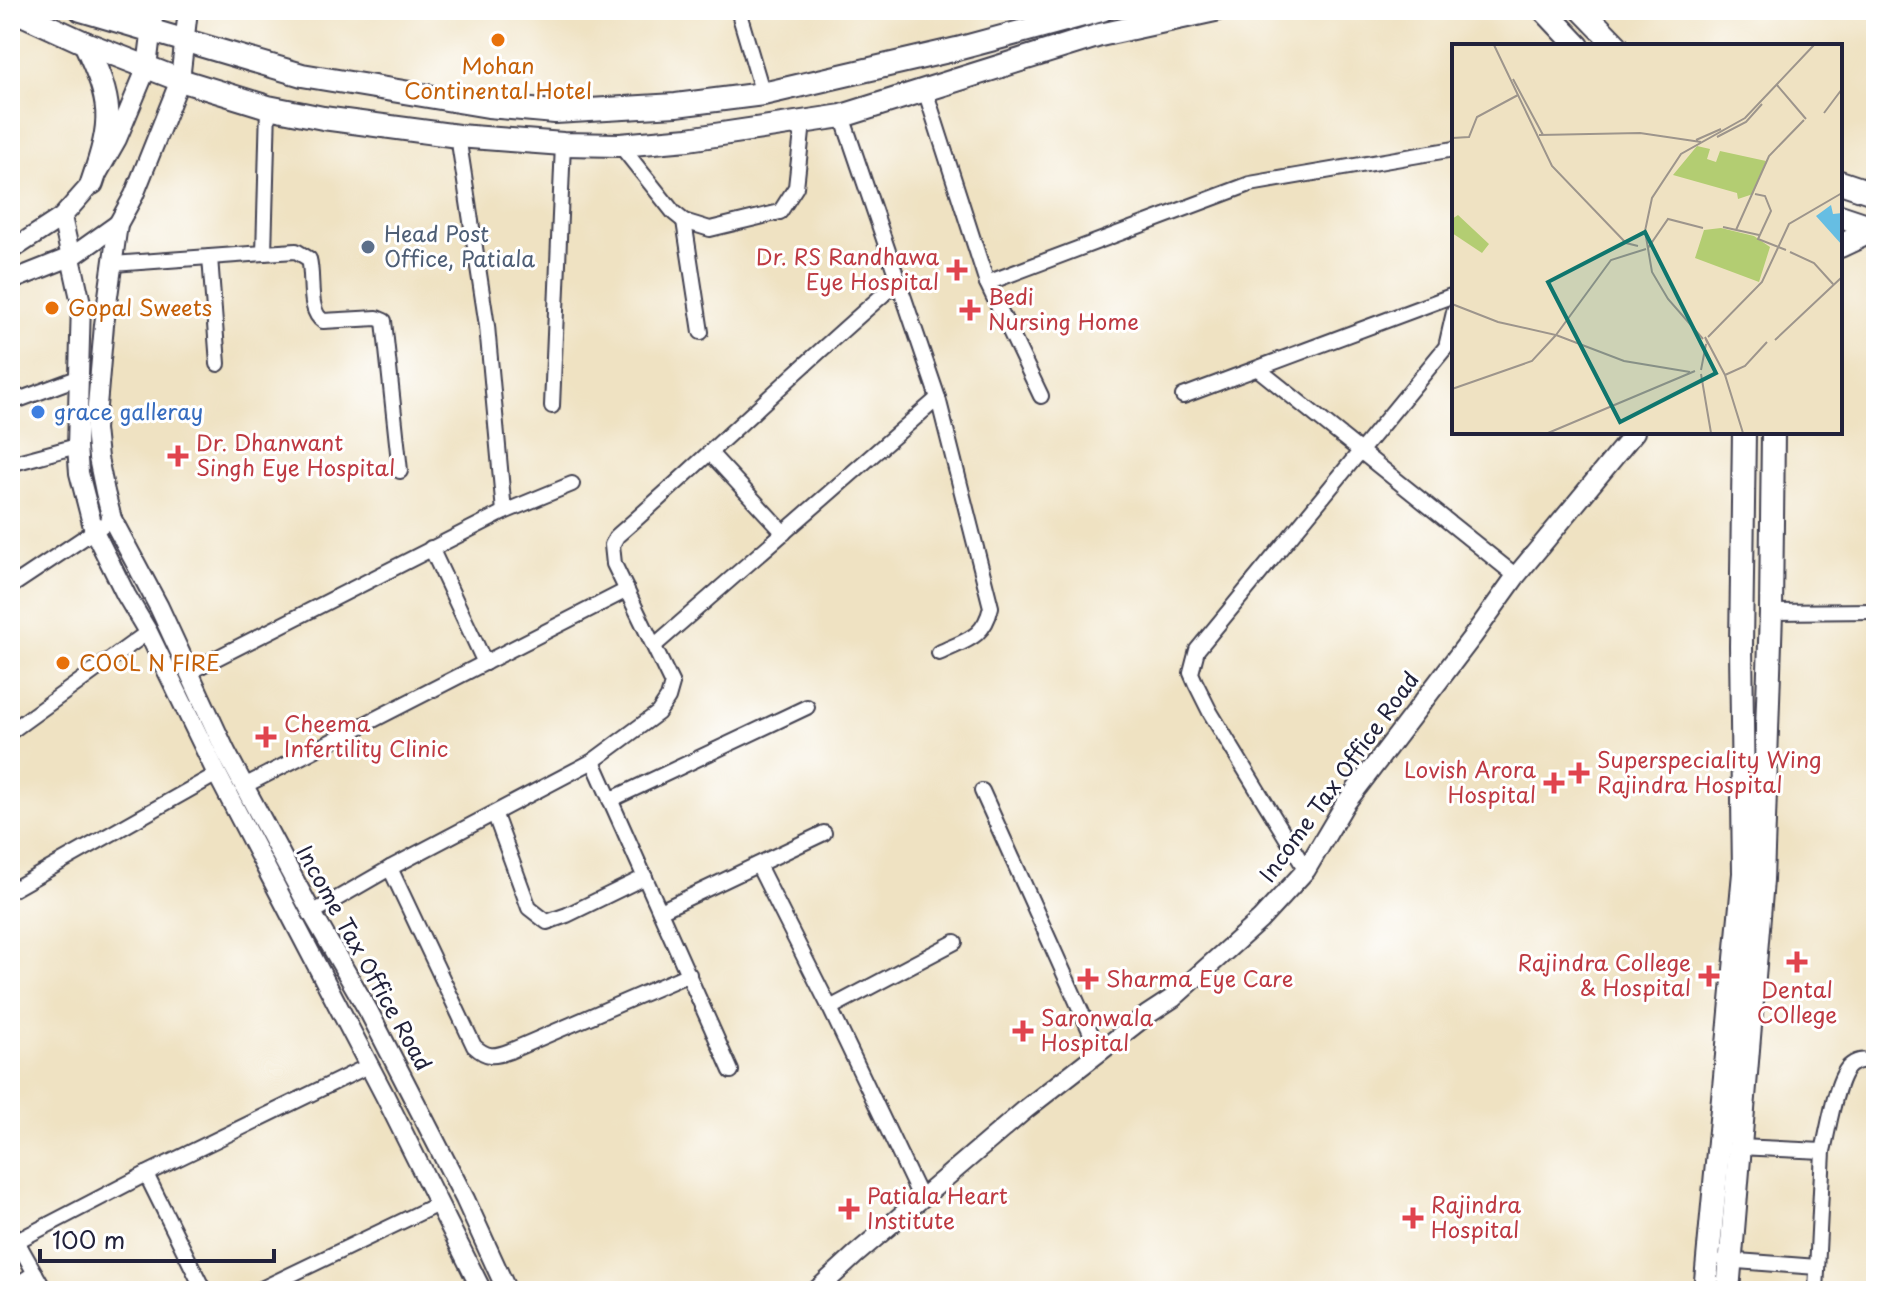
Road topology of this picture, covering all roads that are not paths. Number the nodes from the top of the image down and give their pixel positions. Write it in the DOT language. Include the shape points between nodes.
graph roads {
  1 [pos="13,10"];
  2 [pos="188,10"];
  3 [pos="738,10"];
  4 [pos="1102,10"];
  5 [pos="1215,10"];
  6 [pos="1544,10"];
  7 [pos="1582,10"];
  8 [pos="90,11"];
  9 [pos="153,20"];
  10 [pos="185,42"];
  11 [pos="85,43"];
  12 [pos="1571,43"];
  13 [pos="1615,44"];
  14 [pos="147,67"];
  15 [pos="180,80"];
  16 [pos="925,90"];
  17 [pos="763,94"];
  18 [pos="268,107"];
  19 [pos="842,116"];
  20 [pos="803,123"];
  21 [pos="458,136"];
  22 [pos="563,144"];
  23 [pos="620,145"];
  24 [pos="1452,149"];
  25 [pos="92,183"];
  26 [pos="1842,183"];
  27 [pos="1876,194"];
  28 [pos="62,217"];
  29 [pos="1842,217"];
  30 [pos="684,221"];
  31 [pos="118,224"];
  32 [pos="1876,229"];
  33 [pos="1842,245"];
  34 [pos="10,251"];
  35 [pos="264,253"];
  36 [pos="73,256"];
  37 [pos="210,257"];
  38 [pos="113,264"];
  39 [pos="10,281"];
  40 [pos="899,281"];
  41 [pos="987,283"];
  42 [pos="1452,296"];
  43 [pos="1452,321"];
  44 [pos="701,332"];
  45 [pos="218,364"];
  46 [pos="1258,369"];
  47 [pos="80,377"];
  48 [pos="1041,396"];
  49 [pos="1183,396"];
  50 [pos="938,398"];
  51 [pos="10,403"];
  52 [pos="552,406"];
  53 [pos="1633,434"];
  54 [pos="1744,434"];
  55 [pos="1773,434"];
  56 [pos="77,446"];
  57 [pos="1359,452"];
  58 [pos="711,454"];
  59 [pos="10,464"];
  60 [pos="400,471"];
  61 [pos="572,484"];
  62 [pos="504,512"];
  63 [pos="112,519"];
  64 [pos="94,531"];
  65 [pos="784,533"];
  66 [pos="431,548"];
  67 [pos="1516,576"];
  68 [pos="10,587"];
  69 [pos="627,590"];
  70 [pos="1876,611"];
  71 [pos="1771,612"];
  72 [pos="148,632"];
  73 [pos="654,646"];
  74 [pos="939,653"];
  75 [pos="485,663"];
  76 [pos="189,672"];
  77 [pos="807,707"];
  78 [pos="10,732"];
  79 [pos="593,761"];
  80 [pos="217,774"];
  81 [pos="244,786"];
  82 [pos="982,791"];
  83 [pos="610,800"];
  84 [pos="495,815"];
  85 [pos="824,833"];
  86 [pos="260,835"];
  87 [pos="758,865"];
  88 [pos="390,868"];
  89 [pos="1306,870"];
  90 [pos="645,877"];
  91 [pos="10,891"];
  92 [pos="660,911"];
  93 [pos="312,913"];
  94 [pos="955,942"];
  95 [pos="689,974"];
  96 [pos="830,1008"];
  97 [pos="1099,1051"];
  98 [pos="1876,1062"];
  99 [pos="368,1066"];
  100 [pos="731,1071"];
  101 [pos="1739,1147"];
  102 [pos="1823,1151"];
  103 [pos="146,1174"];
  104 [pos="921,1199"];
  105 [pos="438,1204"];
  106 [pos="14,1235"];
  107 [pos="1719,1259"];
  108 [pos="1817,1267"];
  109 [pos="35,1273"];
  110 [pos="10,1289"];
  111 [pos="45,1291"];
  112 [pos="204,1291"];
  113 [pos="257,1291"];
  114 [pos="482,1291"];
  115 [pos="507,1291"];
  116 [pos="816,1291"];
  117 [pos="1705,1291"];
  118 [pos="1728,1291"];
  119 [pos="1816,1291"];
  1 -- 11 [label="main road"];
  2 -- 10 [label="main road"];
  3 -- 17 [label="street"];
  4 -- 17 [label="main road"];
  5 -- 16 [label="main road" via="1100,35"];
  6 -- 12 [label="main road"];
  7 -- 13 [label="main road"];
  8 -- 9 [label="main road"];
  9 -- 10 [label="main road"];
  9 -- 14 [label="main road"];
  10 -- 15 [label="main road"];
  10 -- 17 [label="main road" via="302,75 521,110 623,109"];
  11 -- 14 [label="main road"];
  11 -- 25 [label="main road" via="108,108 106,143"];
  14 -- 15 [label="main road"];
  14 -- 25 [label="main road"];
  15 -- 18 [label="main road"];
  15 -- 31 [label="main road"];
  16 -- 19 [label="main road"];
  16 -- 41 [label="street"];
  18 -- 21 [label="main road"];
  18 -- 35 [label="street"];
  19 -- 20 [label="main road"];
  19 -- 40 [label="street"];
  20 -- 23 [label="main road"];
  20 -- 30 [label="street" via="796,187 780,212 710,229"];
  21 -- 22 [label="main road"];
  21 -- 62 [label="street" via="487,326"];
  22 -- 23 [label="main road"];
  22 -- 52 [label="street"];
  23 -- 30 [label="street"];
  24 -- 41 [label="street" via="1250,184"];
  25 -- 28 [label="main road"];
  26 -- 27 [label="main road"];
  28 -- 34 [label="main road"];
  28 -- 36 [label="main road"];
  29 -- 32 [label="main road"];
  30 -- 44 [label="street"];
  31 -- 36 [label="main road"];
  31 -- 38 [label="main road, Income Tax Office Road"];
  32 -- 33 [label="main road"];
  35 -- 37 [label="street"];
  35 -- 60 [label="street" via="296,251 309,259 314,310 323,321 384,321"];
  36 -- 39 [label="main road"];
  36 -- 47 [label="main road" via="81,303"];
  37 -- 38 [label="street"];
  37 -- 45 [label="street"];
  38 -- 63 [label="main road, Income Tax Office Road" via="95,429"];
  40 -- 50 [label="street"];
  40 -- 58 [label="street"];
  41 -- 48 [label="street"];
  42 -- 46 [label="street"];
  43 -- 57 [label="street" via="1446,347"];
  46 -- 49 [label="street"];
  46 -- 57 [label="street"];
  47 -- 51 [label="street"];
  47 -- 56 [label="main road"];
  50 -- 65 [label="street"];
  50 -- 74 [label="street" via="991,607 979,634"];
  53 -- 67 [label="main road, Income Tax Office Road"];
  54 -- 107 [label="main road" via="1744,873"];
  55 -- 71 [label="main road"];
  56 -- 59 [label="street"];
  56 -- 64 [label="main road"];
  57 -- 67 [label="street"];
  57 -- 89 [label="street" via="1193,658 1191,673"];
  58 -- 65 [label="street"];
  58 -- 69 [label="street" via="617,536 611,555"];
  61 -- 62 [label="street"];
  62 -- 66 [label="street"];
  63 -- 64 [label="street"];
  63 -- 76 [label="main road, Income Tax Office Road"];
  64 -- 68 [label="street"];
  64 -- 72 [label="main road"];
  65 -- 73 [label="street"];
  66 -- 75 [label="street"];
  66 -- 76 [label="street"];
  67 -- 89 [label="main road, Income Tax Office Road" via="1345,804"];
  69 -- 73 [label="street"];
  69 -- 75 [label="street"];
  70 -- 71 [label="street"];
  71 -- 101 [label="main road" via="1762,880"];
  72 -- 78 [label="street"];
  72 -- 80 [label="main road"];
  73 -- 79 [label="street" via="672,684 668,698 658,713"];
  75 -- 81 [label="street"];
  76 -- 81 [label="main road, Income Tax Office Road"];
  77 -- 83 [label="street"];
  79 -- 83 [label="street"];
  79 -- 84 [label="street"];
  80 -- 86 [label="main road"];
  80 -- 91 [label="street"];
  81 -- 86 [label="main road, Income Tax Office Road"];
  82 -- 97 [label="street"];
  83 -- 90 [label="street"];
  84 -- 88 [label="street"];
  84 -- 90 [label="street" via="529,908 547,922"];
  85 -- 87 [label="street"];
  86 -- 93 [label="main road, Income Tax Office Road"];
  86 -- 99 [label="main road"];
  87 -- 92 [label="street"];
  87 -- 96 [label="street"];
  88 -- 93 [label="street"];
  88 -- 95 [label="street" via="474,1046 484,1055 510,1051"];
  89 -- 97 [label="main road, Income Tax Office Road" via="1184,988"];
  90 -- 92 [label="street"];
  92 -- 95 [label="street"];
  93 -- 115 [label="main road, Income Tax Office Road" via="369,1012"];
  94 -- 96 [label="street"];
  95 -- 100 [label="street"];
  96 -- 104 [label="street"];
  97 -- 104 [label="main road, Income Tax Office Road"];
  98 -- 102 [label="street" via="1853,1063 1846,1069"];
  99 -- 103 [label="street"];
  99 -- 105 [label="main road"];
  101 -- 102 [label="street"];
  101 -- 107 [label="main road"];
  102 -- 108 [label="street"];
  103 -- 106 [label="street"];
  103 -- 112 [label="street"];
  104 -- 116 [label="main road, Income Tax Office Road"];
  105 -- 113 [label="street"];
  105 -- 114 [label="main road"];
  106 -- 109 [label="street"];
  107 -- 108 [label="street"];
  107 -- 117 [label="main road"];
  107 -- 118 [label="main road"];
  108 -- 119 [label="street"];
  109 -- 110 [label="street"];
  109 -- 111 [label="street"];
}
